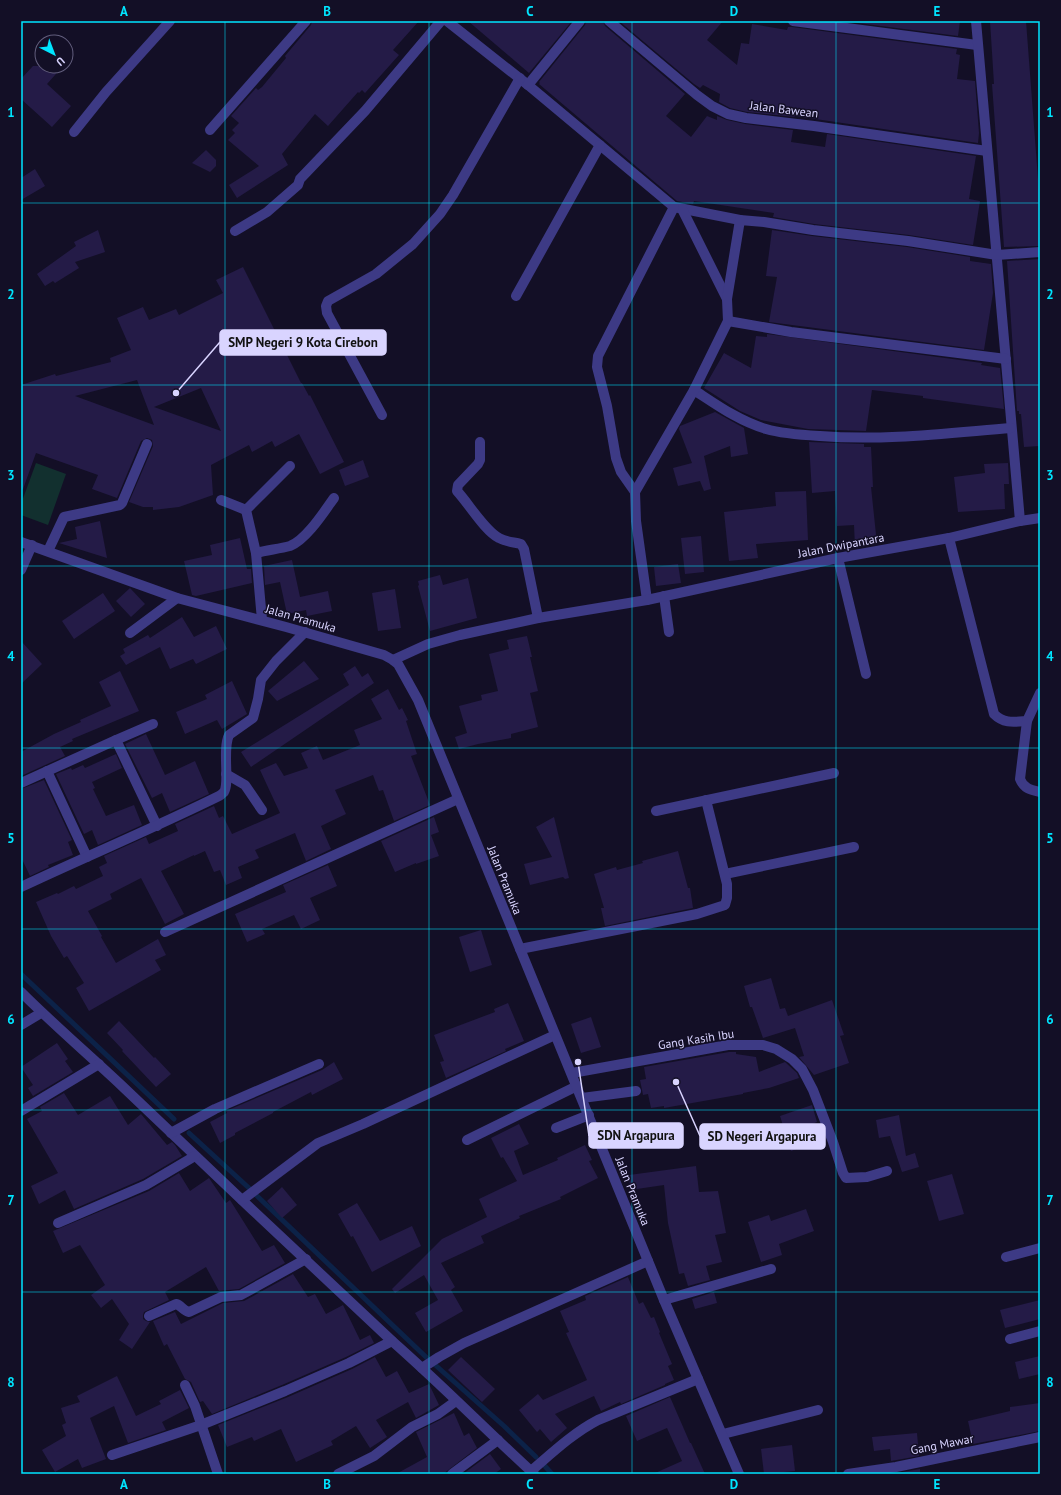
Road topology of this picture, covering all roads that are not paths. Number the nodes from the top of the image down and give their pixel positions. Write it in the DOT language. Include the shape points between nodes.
graph roads {
  1 [pos="170,21"];
  2 [pos="306,21"];
  3 [pos="441,21"];
  4 [pos="447,21"];
  5 [pos="580,21"];
  6 [pos="609,21"];
  7 [pos="793,21"];
  8 [pos="976,21"];
  9 [pos="977,45"];
  10 [pos="520,78"];
  11 [pos="528,85"];
  12 [pos="210,130"];
  13 [pos="74,132"];
  14 [pos="600,145"];
  15 [pos="987,151"];
  16 [pos="678,208"];
  17 [pos="740,220"];
  18 [pos="235,232"];
  19 [pos="1040,252"];
  20 [pos="997,255"];
  21 [pos="516,296"];
  22 [pos="727,299"];
  23 [pos="728,321"];
  24 [pos="1006,359"];
  25 [pos="694,390"];
  26 [pos="382,415"];
  27 [pos="1011,428"];
  28 [pos="480,442"];
  29 [pos="147,444"];
  30 [pos="290,466"];
  31 [pos="635,492"];
  32 [pos="334,498"];
  33 [pos="221,500"];
  34 [pos="246,510"];
  35 [pos="1040,518"];
  36 [pos="1020,521"];
  37 [pos="949,538"];
  38 [pos="21,542"];
  39 [pos="32,546"];
  40 [pos="48,551"];
  41 [pos="256,553"];
  42 [pos="838,558"];
  43 [pos="21,570"];
  44 [pos="664,596"];
  45 [pos="177,598"];
  46 [pos="648,600"];
  47 [pos="538,618"];
  48 [pos="262,620"];
  49 [pos="305,632"];
  50 [pos="669,632"];
  51 [pos="130,633"];
  52 [pos="393,660"];
  53 [pos="866,674"];
  54 [pos="1040,693"];
  55 [pos="1027,721"];
  56 [pos="153,724"];
  57 [pos="116,740"];
  58 [pos="47,771"];
  59 [pos="834,773"];
  60 [pos="226,774"];
  61 [pos="21,783"];
  62 [pos="1040,792"];
  63 [pos="458,798"];
  64 [pos="706,800"];
  65 [pos="262,810"];
  66 [pos="656,810"];
  67 [pos="157,826"];
  68 [pos="854,847"];
  69 [pos="87,857"];
  70 [pos="725,874"];
  71 [pos="21,886"];
  72 [pos="165,932"];
  73 [pos="520,949"];
  74 [pos="21,992"];
  75 [pos="41,1013"];
  76 [pos="21,1025"];
  77 [pos="556,1035"];
  78 [pos="98,1064"];
  79 [pos="318,1064"];
  80 [pos="572,1073"];
  81 [pos="577,1086"];
  82 [pos="636,1091"];
  83 [pos="582,1098"];
  84 [pos="21,1111"];
  85 [pos="589,1115"];
  86 [pos="556,1128"];
  87 [pos="171,1133"];
  88 [pos="467,1140"];
  89 [pos="195,1156"];
  90 [pos="887,1172"];
  91 [pos="242,1200"];
  92 [pos="58,1224"];
  93 [pos="1040,1248"];
  94 [pos="1006,1257"];
  95 [pos="306,1259"];
  96 [pos="648,1261"];
  97 [pos="771,1269"];
  98 [pos="664,1300"];
  99 [pos="149,1316"];
  100 [pos="1040,1331"];
  101 [pos="1010,1339"];
  102 [pos="392,1341"];
  103 [pos="422,1368"];
  104 [pos="698,1378"];
  105 [pos="185,1385"];
  106 [pos="456,1401"];
  107 [pos="818,1410"];
  108 [pos="201,1425"];
  109 [pos="723,1434"];
  110 [pos="1040,1437"];
  111 [pos="498,1440"];
  112 [pos="112,1455"];
  113 [pos="532,1472"];
  114 [pos="218,1474"];
  115 [pos="338,1474"];
  116 [pos="452,1474"];
  117 [pos="739,1474"];
  118 [pos="848,1474"];
  1 -- 13 [label="street"];
  2 -- 12 [label="street"];
  3 -- 18 [label="street" via="365,111 300,179 298,185 267,212"];
  4 -- 10 [label="street"];
  5 -- 11 [label="street"];
  6 -- 15 [label="street, Jalan Bawean" via="702,99 728,114"];
  7 -- 9 [label="street"];
  8 -- 9 [label="street"];
  9 -- 15 [label="street"];
  10 -- 11 [label="street"];
  10 -- 26 [label="street" via="440,214 413,244 376,274 328,301 327,313"];
  11 -- 14 [label="street"];
  14 -- 16 [label="street"];
  14 -- 21 [label="street"];
  15 -- 20 [label="street"];
  16 -- 17 [label="street"];
  16 -- 22 [label="street"];
  16 -- 31 [label="street" via="598,356 597,367 616,458 620,472"];
  17 -- 20 [label="street"];
  17 -- 22 [label="street"];
  19 -- 20 [label="street"];
  20 -- 24 [label="street"];
  22 -- 23 [label="street"];
  23 -- 24 [label="street" via="791,332"];
  23 -- 25 [label="street"];
  24 -- 27 [label="street"];
  25 -- 27 [label="street" via="741,420 766,429 793,434 880,438"];
  25 -- 31 [label="street"];
  27 -- 36 [label="street"];
  28 -- 47 [label="street" via="480,460 458,485 457,491 490,532 498,538 521,544"];
  29 -- 40 [label="street" via="122,504 64,517"];
  30 -- 34 [label="street"];
  31 -- 46 [label="street" via="636,521"];
  32 -- 41 [label="street" via="299,541"];
  33 -- 34 [label="street"];
  34 -- 41 [label="street"];
  35 -- 36 [label="street, Jalan Dwipantara"];
  36 -- 37 [label="street, Jalan Dwipantara"];
  37 -- 42 [label="street, Jalan Dwipantara"];
  37 -- 55 [label="street" via="994,714 1000,720 1009,722"];
  38 -- 39 [label="street, Jalan Pramuka"];
  39 -- 40 [label="street, Jalan Pramuka"];
  39 -- 43 [label="street"];
  40 -- 45 [label="street, Jalan Pramuka"];
  41 -- 48 [label="street"];
  42 -- 44 [label="street, Jalan Dwipantara"];
  42 -- 53 [label="street"];
  44 -- 46 [label="street, Jalan Dwipantara"];
  44 -- 50 [label="street"];
  45 -- 48 [label="street, Jalan Pramuka"];
  45 -- 51 [label="street"];
  46 -- 47 [label="street, Jalan Dwipantara"];
  47 -- 52 [label="street, Jalan Dwipantara" via="438,640"];
  48 -- 49 [label="street, Jalan Pramuka"];
  49 -- 52 [label="street, Jalan Pramuka" via="384,655"];
  49 -- 60 [label="street" via="261,680 253,718 229,735 226,747"];
  52 -- 63 [label="street, Jalan Pramuka" via="401,668 418,700"];
  54 -- 55 [label="street"];
  55 -- 62 [label="street" via="1020,779 1028,790"];
  56 -- 57 [label="street"];
  57 -- 58 [label="street"];
  57 -- 67 [label="street"];
  58 -- 61 [label="street"];
  58 -- 69 [label="street"];
  59 -- 64 [label="street"];
  60 -- 65 [label="street" via="245,785"];
  60 -- 67 [label="street" via="225,791 219,796"];
  63 -- 72 [label="street"];
  63 -- 73 [label="street, Jalan Pramuka"];
  64 -- 66 [label="street"];
  64 -- 70 [label="street"];
  67 -- 69 [label="street"];
  68 -- 70 [label="street"];
  69 -- 71 [label="street"];
  70 -- 73 [label="street" via="725,905 698,914"];
  73 -- 77 [label="street, Jalan Pramuka"];
  74 -- 75 [label="street"];
  75 -- 76 [label="street"];
  75 -- 78 [label="street"];
  77 -- 80 [label="street, Jalan Pramuka"];
  77 -- 91 [label="street" via="318,1143"];
  78 -- 84 [label="street"];
  78 -- 87 [label="street"];
  79 -- 87 [label="street" via="215,1109"];
  80 -- 81 [label="street, Jalan Pramuka"];
  80 -- 90 [label="street, Gang Kasih Ibu" via="728,1045 763,1045 776,1049 802,1069 813,1090 846,1178 867,1177"];
  81 -- 83 [label="street, Jalan Pramuka"];
  81 -- 88 [label="street"];
  82 -- 83 [label="street"];
  83 -- 85 [label="street, Jalan Pramuka"];
  85 -- 86 [label="street"];
  85 -- 96 [label="street, Jalan Pramuka"];
  87 -- 89 [label="street"];
  89 -- 91 [label="street"];
  89 -- 92 [label="street" via="146,1185"];
  91 -- 95 [label="street"];
  93 -- 94 [label="street"];
  95 -- 99 [label="street" via="241,1295 221,1298 189,1312 185,1312 176,1304"];
  95 -- 102 [label="street"];
  96 -- 98 [label="street, Jalan Pramuka"];
  96 -- 103 [label="street" via="464,1344"];
  97 -- 98 [label="street"];
  98 -- 104 [label="street, Jalan Pramuka"];
  100 -- 101 [label="street"];
  102 -- 103 [label="street"];
  102 -- 108 [label="street" via="349,1363"];
  103 -- 106 [label="street"];
  104 -- 109 [label="street, Jalan Pramuka"];
  104 -- 113 [label="street" via="598,1420 567,1440"];
  105 -- 108 [label="street"];
  106 -- 111 [label="street"];
  106 -- 115 [label="street" via="412,1428 374,1456"];
  107 -- 109 [label="street"];
  108 -- 112 [label="street"];
  108 -- 114 [label="street"];
  109 -- 117 [label="street, Jalan Pramuka"];
  110 -- 118 [label="street, Gang Mawar" via="896,1467"];
  111 -- 113 [label="street"];
  111 -- 116 [label="street"];
}
